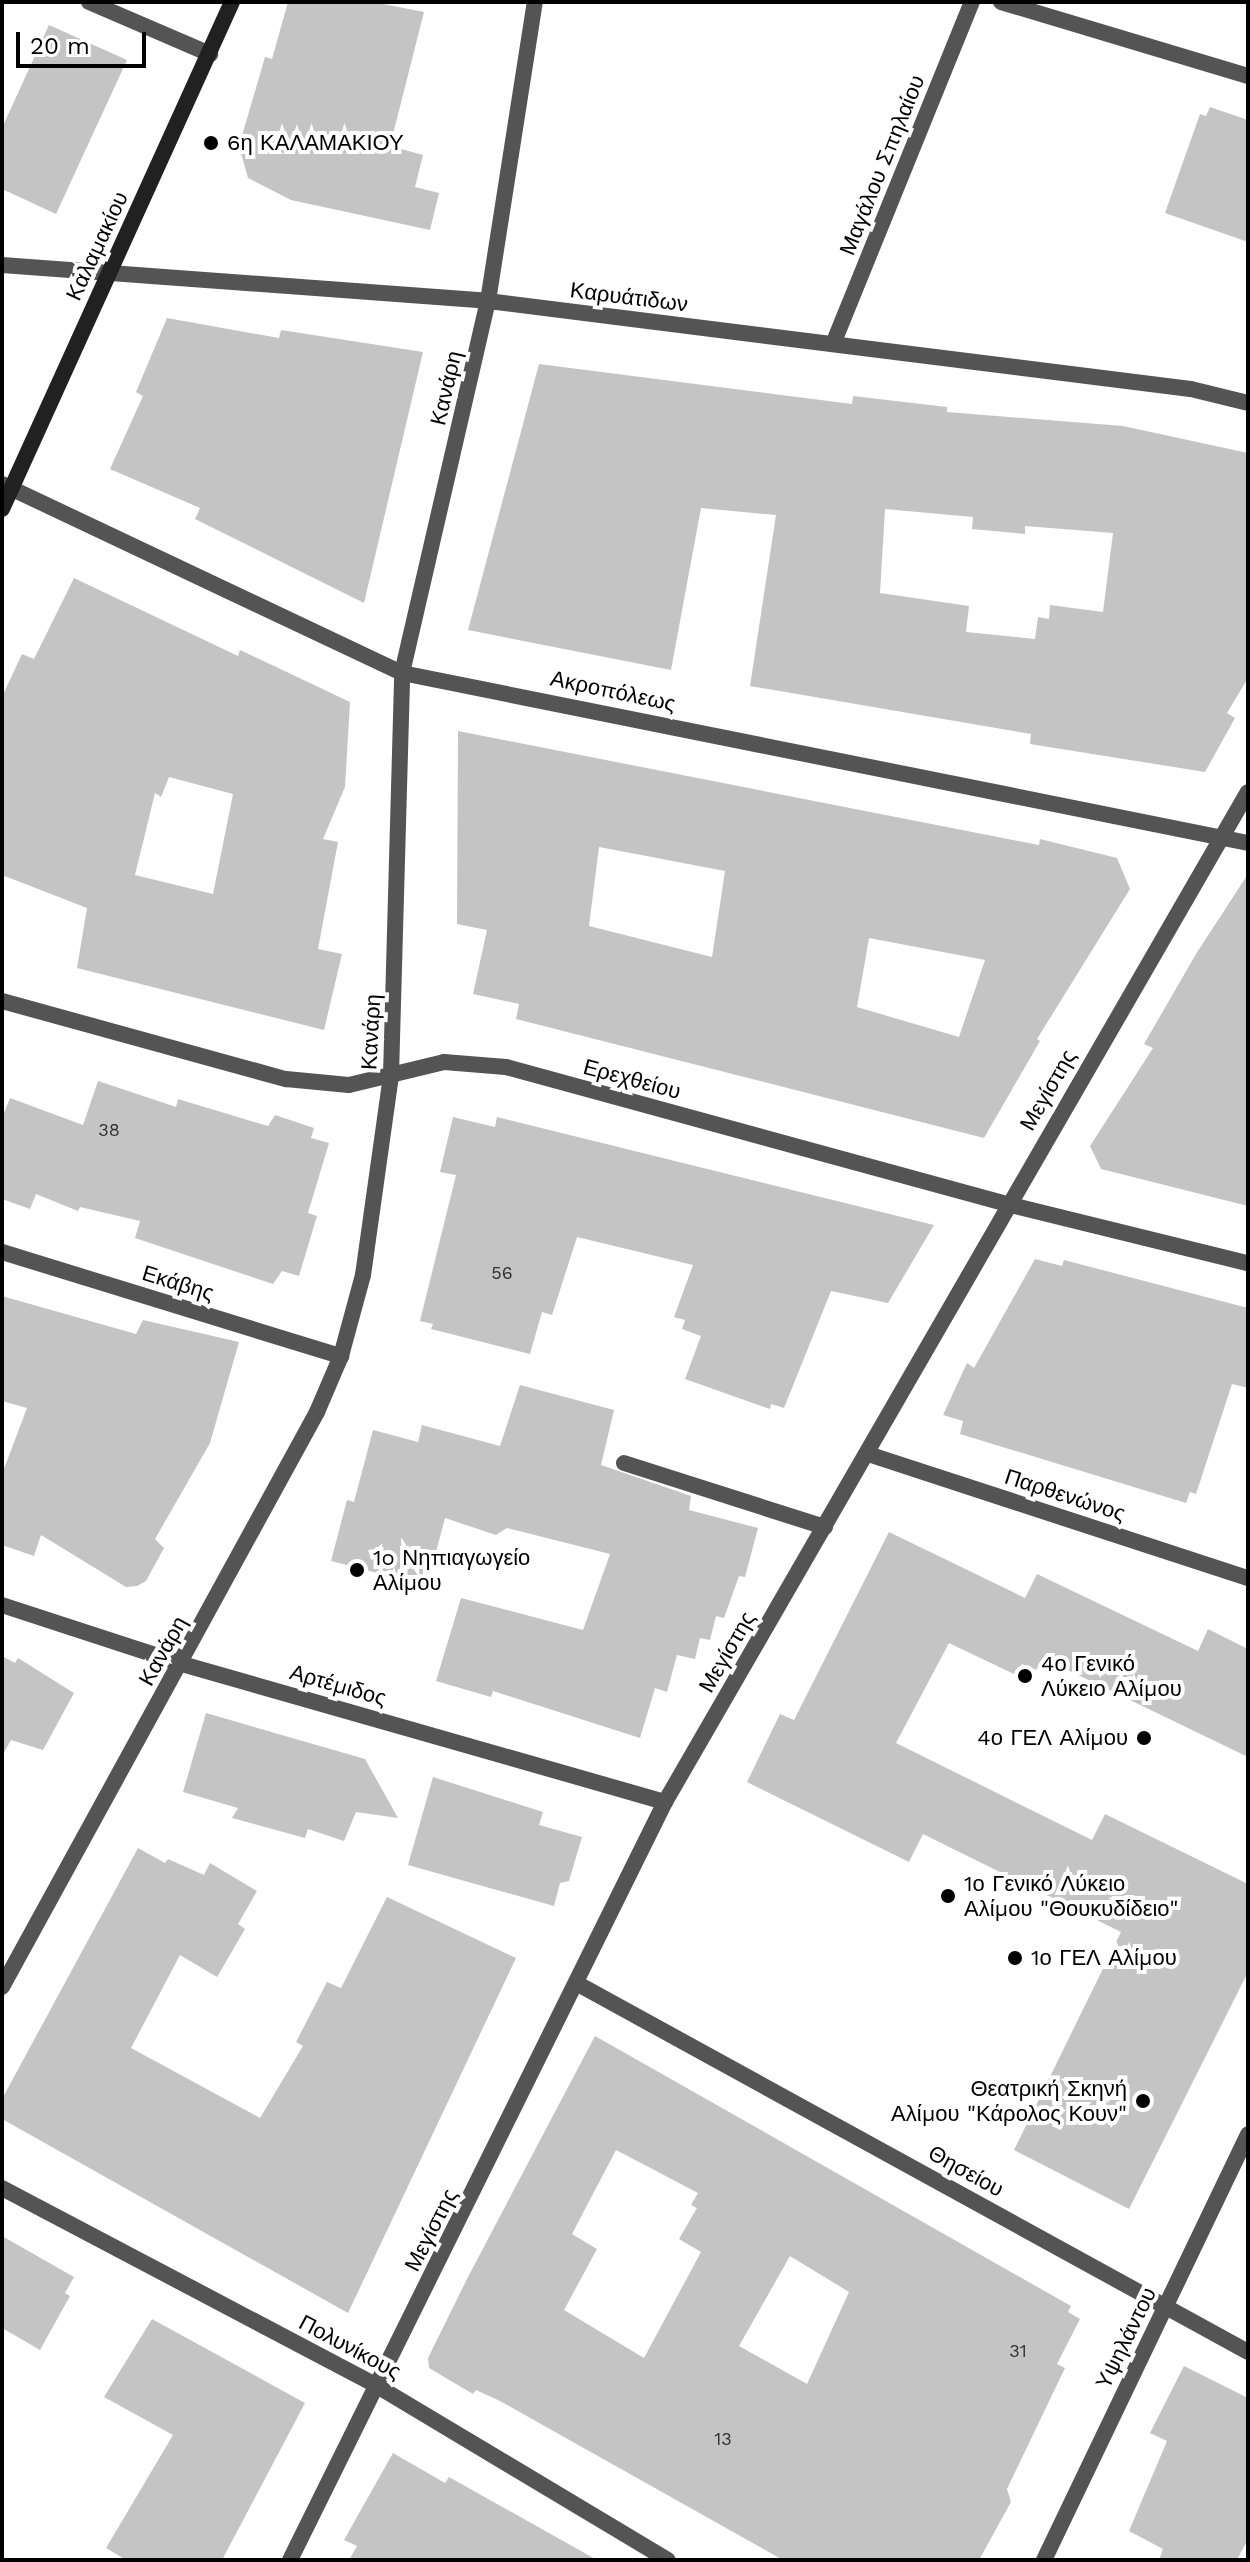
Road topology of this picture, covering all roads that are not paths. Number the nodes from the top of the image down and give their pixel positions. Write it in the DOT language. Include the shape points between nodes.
graph roads {
  1 [pos="89,2"];
  2 [pos="232,2"];
  3 [pos="535,2"];
  4 [pos="972,2"];
  5 [pos="1001,2"];
  6 [pos="210,54"];
  7 [pos="1248,76"];
  8 [pos="2,265"];
  9 [pos="110,270"];
  10 [pos="488,301"];
  11 [pos="833,344"];
  12 [pos="1248,403"];
  13 [pos="6,486"];
  14 [pos="2,509"];
  15 [pos="402,673"];
  16 [pos="1248,792"];
  17 [pos="1222,836"];
  18 [pos="1248,843"];
  19 [pos="2,1001"];
  20 [pos="391,1075"];
  21 [pos="1007,1204"];
  22 [pos="2,1252"];
  23 [pos="1248,1263"];
  24 [pos="341,1356"];
  25 [pos="868,1454"];
  26 [pos="624,1463"];
  27 [pos="825,1527"];
  28 [pos="1248,1578"];
  29 [pos="2,1605"];
  30 [pos="182,1664"];
  31 [pos="665,1802"];
  32 [pos="578,1984"];
  33 [pos="2,1987"];
  34 [pos="1248,2134"];
  35 [pos="2,2188"];
  36 [pos="1167,2305"];
  37 [pos="1248,2352"];
  38 [pos="377,2386"];
  39 [pos="290,2560"];
  40 [pos="668,2560"];
  41 [pos="1044,2560"];
  1 -- 6 [label="street"];
  2 -- 6 [label="main road, Καλαμακίου"];
  3 -- 10 [label="street, Κανάρη"];
  4 -- 11 [label="street, Μαγάλου Σπηλαίου"];
  5 -- 7 [label="street"];
  6 -- 9 [label="main road, Καλαμακίου"];
  8 -- 9 [label="street, Καρυάτιδων"];
  9 -- 10 [label="street, Καρυάτιδων"];
  9 -- 13 [label="main road, Καλαμακίου"];
  10 -- 11 [label="street, Καρυάτιδων"];
  10 -- 15 [label="street, Κανάρη"];
  11 -- 12 [label="street, Καρυάτιδων" via="1191,389"];
  13 -- 14 [label="main road, Καλαμακίου"];
  13 -- 15 [label="street, Ακροπόλεως"];
  15 -- 17 [label="street, Ακροπόλεως"];
  15 -- 20 [label="street, Κανάρη"];
  16 -- 17 [label="street, Μεγίστης"];
  17 -- 18 [label="street, Ακροπόλεως"];
  17 -- 21 [label="street, Μεγίστης"];
  19 -- 20 [label="street, Ερεχθείου" via="286,1079 349,1085"];
  20 -- 21 [label="street, Ερεχθείου" via="444,1062 506,1067"];
  20 -- 24 [label="street, Κανάρη" via="363,1275"];
  21 -- 23 [label="street, Ερεχθείου"];
  21 -- 25 [label="street, Μεγίστης"];
  22 -- 24 [label="street, Εκάβης"];
  24 -- 30 [label="street, Κανάρη" via="317,1412"];
  25 -- 27 [label="street, Μεγίστης"];
  25 -- 28 [label="street, Παρθενώνος"];
  26 -- 27 [label="street"];
  27 -- 31 [label="street, Μεγίστης"];
  29 -- 30 [label="street, Αρτέμιδος"];
  30 -- 31 [label="street, Αρτέμιδος"];
  30 -- 33 [label="street, Κανάρη"];
  31 -- 32 [label="street, Μεγίστης"];
  32 -- 36 [label="street, Θησείου"];
  32 -- 38 [label="street, Μεγίστης"];
  34 -- 36 [label="street, Υψηλάντου"];
  35 -- 38 [label="street, Πολυνίκους"];
  36 -- 37 [label="street, Θησείου"];
  36 -- 41 [label="street, Υψηλάντου"];
  38 -- 39 [label="street, Μεγίστης"];
  38 -- 40 [label="street, Πολυνίκους"];
}
